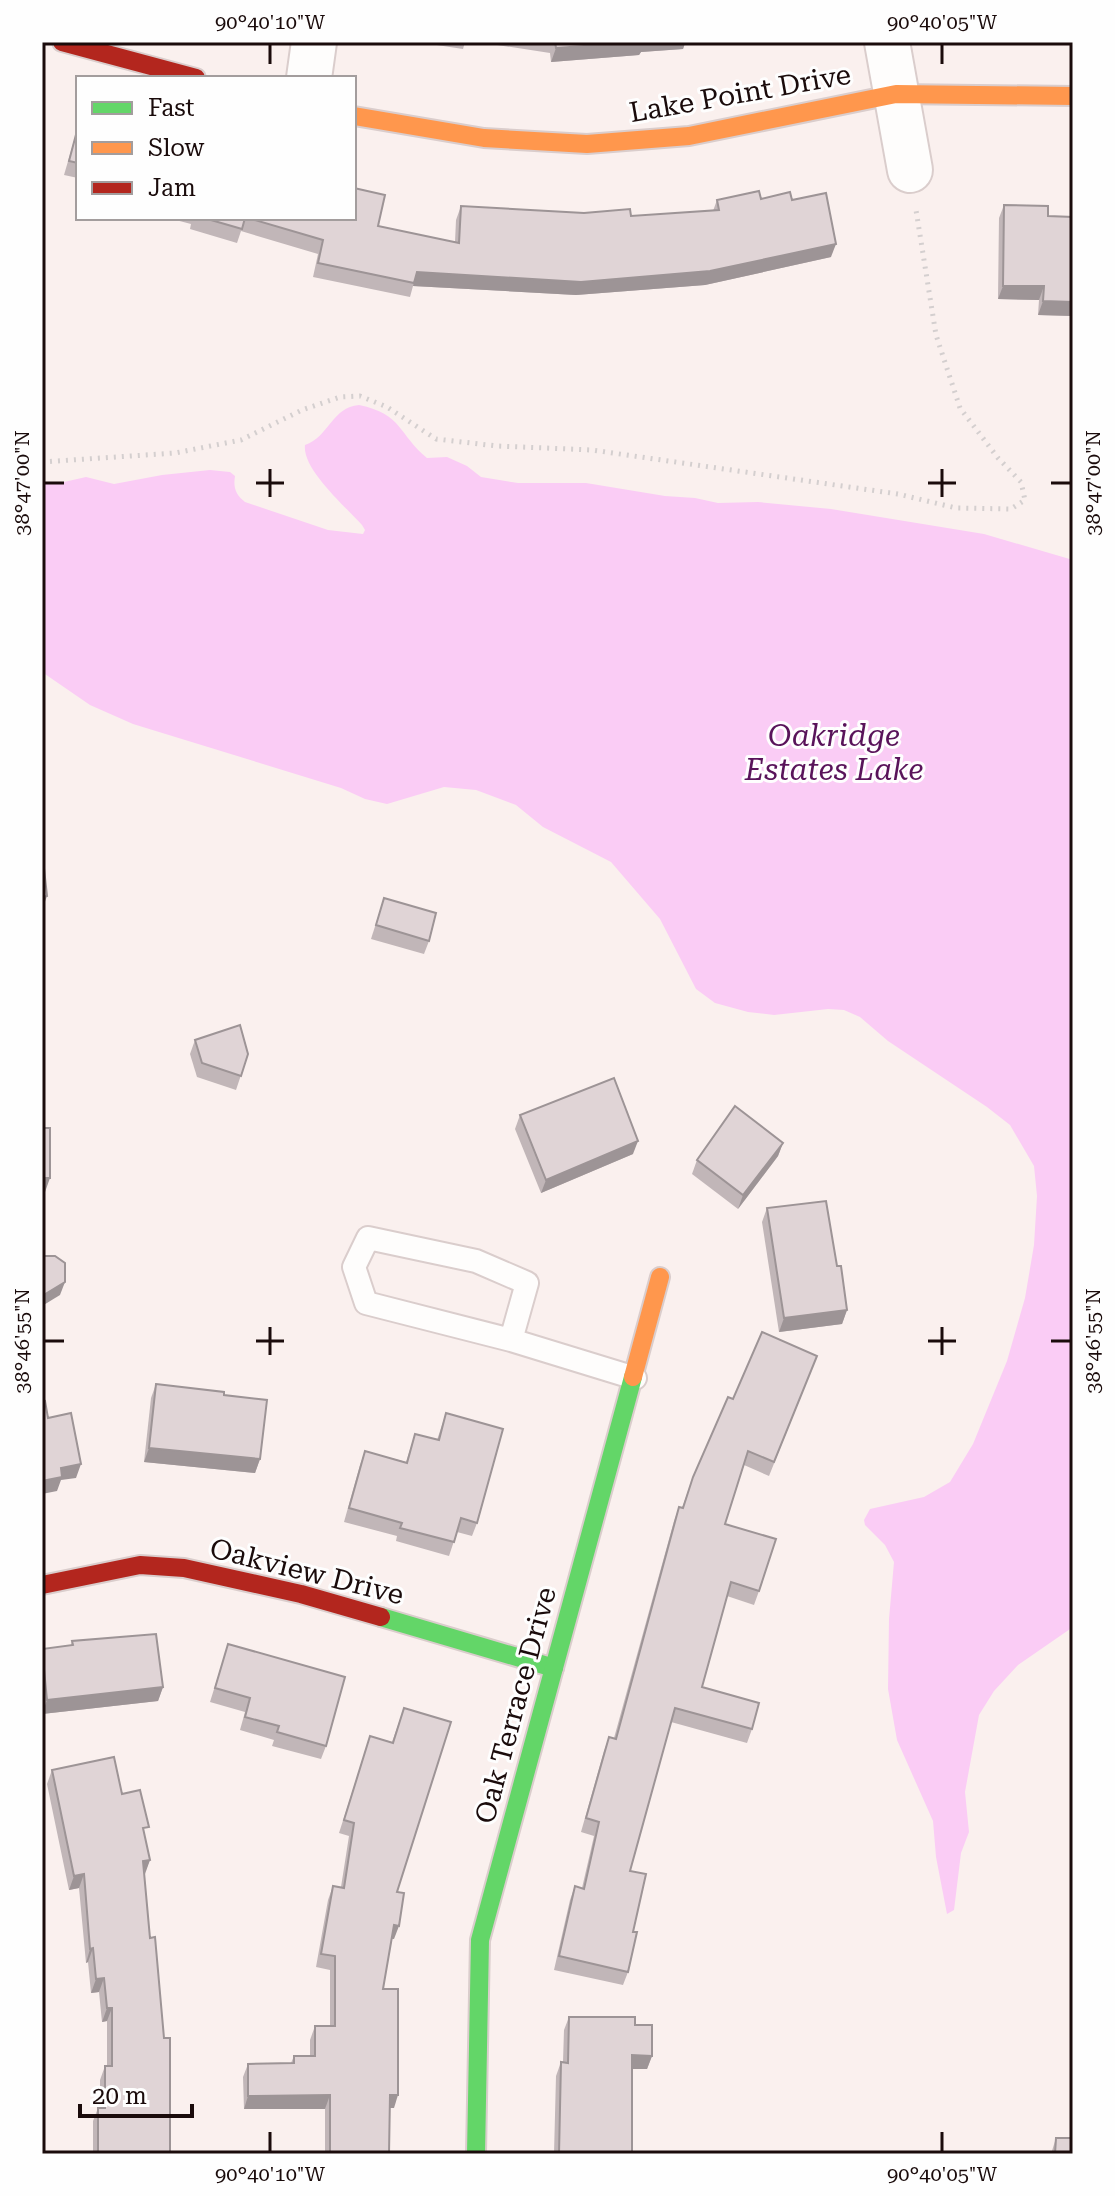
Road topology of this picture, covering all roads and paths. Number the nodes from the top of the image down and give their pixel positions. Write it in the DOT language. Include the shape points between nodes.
graph roads {
  1 [pos="62,42"];
  2 [pos="314,42"];
  3 [pos="887,42"];
  4 [pos="189,76"];
  5 [pos="309,76"];
  6 [pos="896,94"];
  7 [pos="1073,96"];
  8 [pos="356,116"];
  9 [pos="910,170"];
  10 [pos="42,462"];
  11 [pos="660,1277"];
  12 [pos="511,1340"];
  13 [pos="635,1378"];
  14 [pos="42,1585"];
  15 [pos="554,1668"];
  16 [pos="476,2154"];
  1 -- 4 [label="street"];
  2 -- 5 [label="street"];
  3 -- 6 [label="street"];
  6 -- 7 [label="street, Lake Point Drive"];
  6 -- 8 [label="street, Lake Point Drive" via="689,136 587,144 484,138"];
  6 -- 9 [label="street"];
  9 -- 10 [label="path" via="936,335 960,408 1021,482 1025,500 1011,509 956,508 898,494 592,450 436,439 360,396 302,410 241,440 175,453"];
  11 -- 13 [label="street, Oak Terrace Drive"];
  12 -- 12 [label="lane" via="366,1303 354,1267 368,1238 476,1261 527,1283"];
  12 -- 13 [label="lane"];
  13 -- 15 [label="street, Oak Terrace Drive"];
  14 -- 15 [label="street, Oakview Drive" via="140,1565 184,1568 301,1594"];
  15 -- 16 [label="street, Oak Terrace Drive" via="480,1940"];
}
